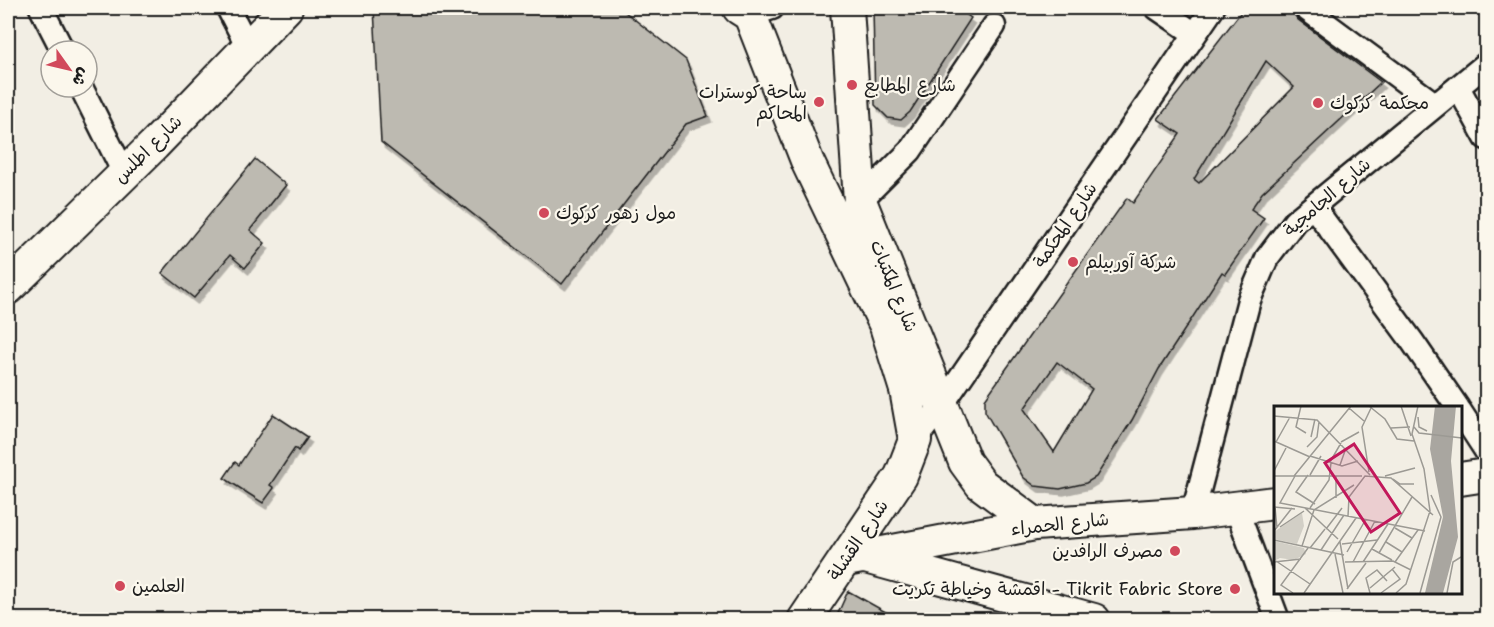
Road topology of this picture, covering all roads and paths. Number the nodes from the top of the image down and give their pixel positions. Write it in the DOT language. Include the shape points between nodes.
graph roads {
  1 [pos="41,8"];
  2 [pos="228,8"];
  3 [pos="286,8"];
  4 [pos="847,8"];
  5 [pos="1157,8"];
  6 [pos="1213,8"];
  7 [pos="1305,8"];
  8 [pos="754,10"];
  9 [pos="994,26"];
  10 [pos="1195,33"];
  11 [pos="57,39"];
  12 [pos="248,47"];
  13 [pos="1486,64"];
  14 [pos="1458,87"];
  15 [pos="87,99"];
  16 [pos="1436,105"];
  17 [pos="1486,138"];
  18 [pos="124,173"];
  19 [pos="860,201"];
  20 [pos="1312,206"];
  21 [pos="8,288"];
  22 [pos="942,405"];
  23 [pos="1457,406"];
  24 [pos="1461,412"];
  25 [pos="912,450"];
  26 [pos="1486,451"];
  27 [pos="1486,475"];
  28 [pos="1461,478"];
  29 [pos="1274,503"];
  30 [pos="1236,508"];
  31 [pos="1193,513"];
  32 [pos="1035,524"];
  33 [pos="854,558"];
  34 [pos="804,620"];
  35 [pos="1094,620"];
  36 [pos="1278,620"];
  1 -- 11 [label="street"];
  2 -- 12 [label="street"];
  3 -- 12 [label="street, شارع اطلس"];
  4 -- 19 [label="street, شارع المكتبات"];
  5 -- 10 [label="street"];
  6 -- 10 [label="street, شارع المحكمة"];
  7 -- 16 [label="street"];
  8 -- 25 [label="street, شارع المكتبات" via="808,163 885,326 906,390"];
  9 -- 19 [label="street" via="910,151"];
  10 -- 22 [label="street, شارع المحكمة"];
  12 -- 18 [label="street, شارع اطلس"];
  13 -- 14 [label="street, شارع الجامجية"];
  14 -- 16 [label="street, شارع الجامجية"];
  14 -- 17 [label="street"];
  15 -- 18 [label="street"];
  16 -- 20 [label="street, شارع الجامجية"];
  18 -- 21 [label="street, شارع اطلس"];
  19 -- 22 [label="street, شارع المكتبات"];
  20 -- 23 [label="street"];
  20 -- 31 [label="street, شارع الجامجية" via="1280,239 1256,278"];
  22 -- 25 [label="street, شارع المحكمة"];
  22 -- 32 [label="street, شارع المكتبات" via="965,462 981,484"];
  24 -- 26 [label="street"];
  25 -- 33 [label="street, شارع القشلة"];
  27 -- 28 [label="street"];
  29 -- 30 [label="street, شارع الحمراء"];
  30 -- 31 [label="street, شارع الحمراء"];
  30 -- 36 [label="street"];
  31 -- 32 [label="street, شارع الحمراء"];
  32 -- 33 [label="street, شارع الحمراء"];
  33 -- 34 [label="street, شارع القشلة"];
  33 -- 35 [label="street"];
}
